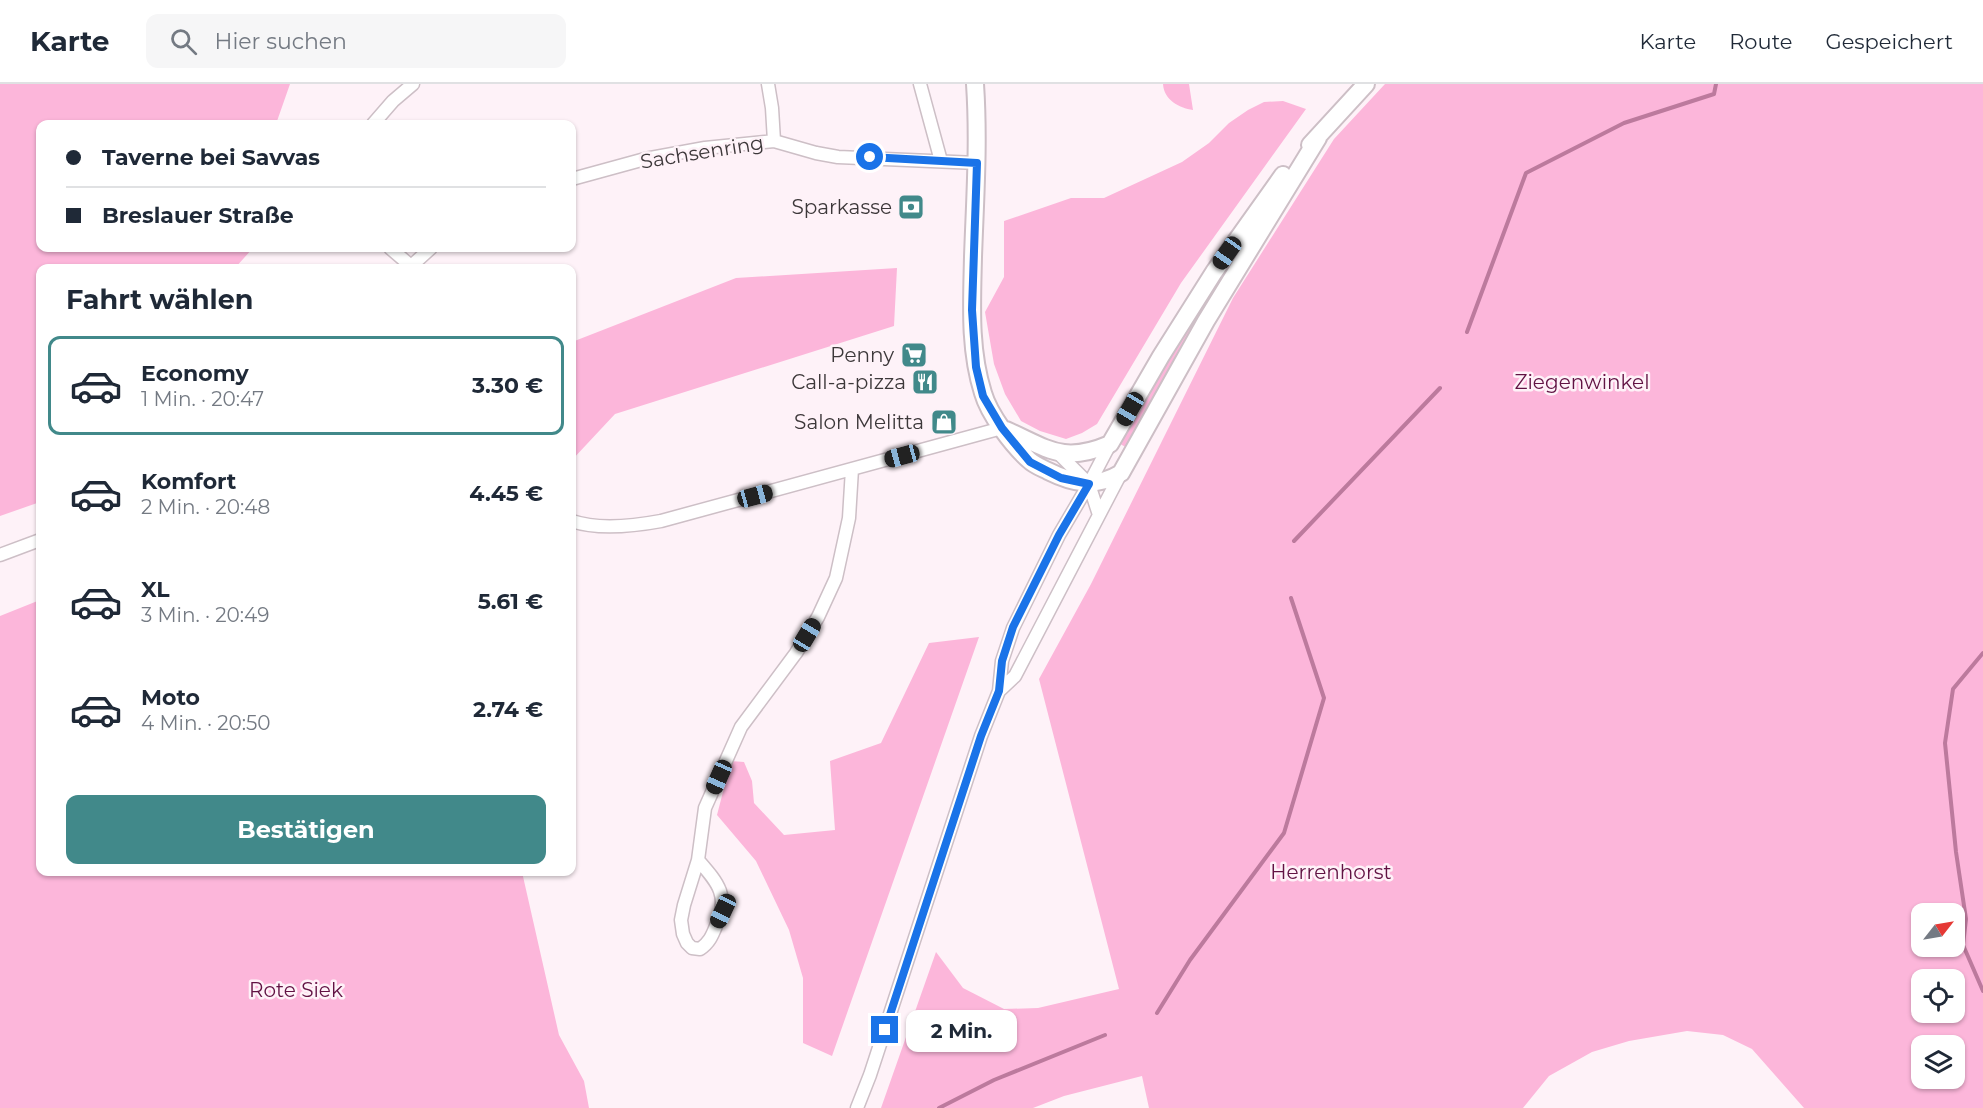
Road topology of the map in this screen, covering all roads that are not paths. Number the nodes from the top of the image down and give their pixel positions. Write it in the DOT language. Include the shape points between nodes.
graph roads {
  1 [pos="413,84"];
  2 [pos="768,84"];
  3 [pos="920,84"];
  4 [pos="975,84"];
  5 [pos="1366,84"];
  6 [pos="376,120"];
  7 [pos="1317,138"];
  8 [pos="774,141"];
  9 [pos="941,161"];
  10 [pos="977,163"];
  11 [pos="576,178"];
  12 [pos="394,252"];
  13 [pos="427,252"];
  14 [pos="407,264"];
  15 [pos="413,264"];
  16 [pos="1002,428"];
  17 [pos="1110,444"];
  18 [pos="1058,453"];
  19 [pos="852,470"];
  20 [pos="1121,473"];
  21 [pos="1089,484"];
  22 [pos="1099,515"];
  23 [pos="576,523"];
  24 [pos="36,542"];
  25 [pos="0,555"];
  26 [pos="999,691"];
  27 [pos="698,860"];
  28 [pos="857,1108"];
  1 -- 6 [label="street"];
  2 -- 8 [label="street"];
  3 -- 9 [label="street"];
  4 -- 10 [label="street"];
  5 -- 7 [label="street"];
  7 -- 17 [label="street" via="1296,158 1214,272"];
  7 -- 20 [label="street" via="1206,321"];
  8 -- 9 [label="street, Sachsenring" via="838,157"];
  8 -- 11 [label="street, Sachsenring" via="695,149"];
  9 -- 10 [label="street, Sachsenring"];
  10 -- 16 [label="street" via="973,338 983,396"];
  12 -- 14 [label="street"];
  13 -- 15 [label="street"];
  16 -- 18 [label="street"];
  16 -- 19 [label="street"];
  16 -- 21 [label="street" via="1030,462 1061,478"];
  17 -- 18 [label="street" via="1073,455"];
  17 -- 21 [label="street"];
  18 -- 21 [label="street"];
  19 -- 23 [label="street" via="661,521 626,526"];
  19 -- 27 [label="street" via="849,518 836,578 796,653 741,727 705,808"];
  20 -- 21 [label="street" via="1108,481"];
  20 -- 22 [label="street"];
  21 -- 22 [label="street"];
  21 -- 26 [label="street" via="1013,627 1002,661"];
  22 -- 26 [label="street" via="1015,676"];
  24 -- 25 [label="street"];
  26 -- 28 [label="street"];
  27 -- 27 [label="street" via="681,920 687,943 700,949 708,943 723,911 721,891"];
}
